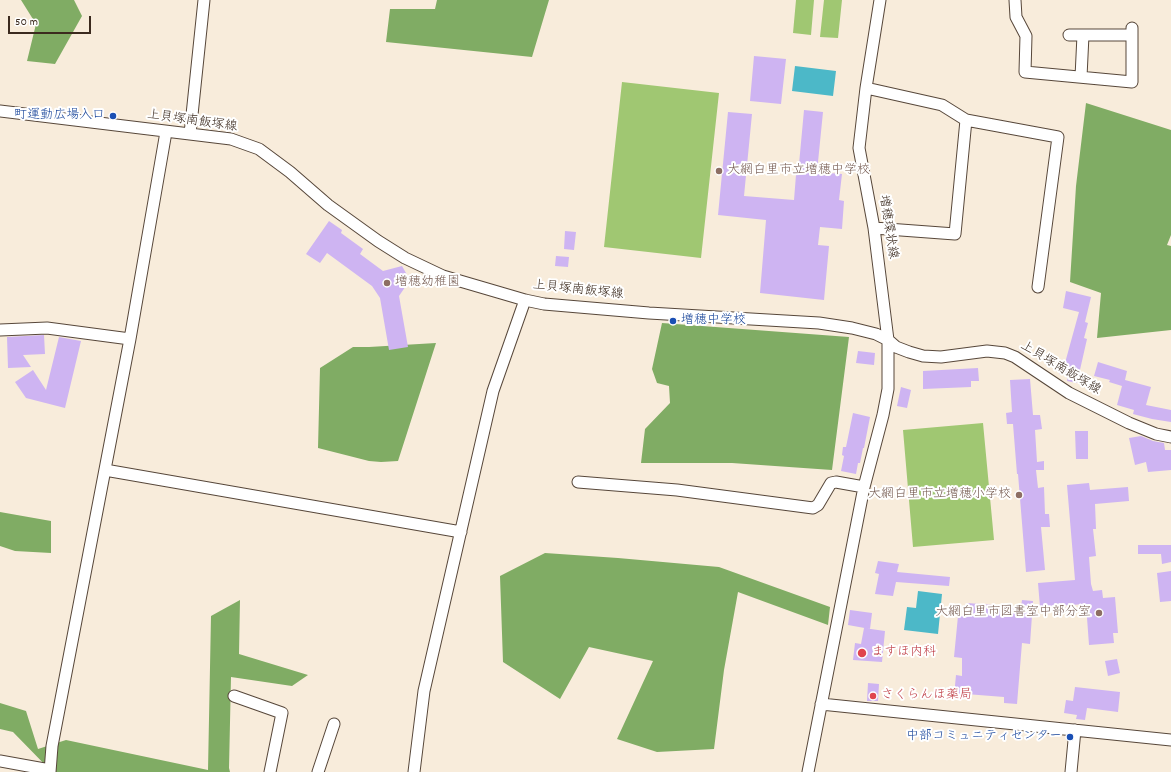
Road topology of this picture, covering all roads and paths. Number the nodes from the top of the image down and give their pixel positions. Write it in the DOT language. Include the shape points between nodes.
graph roads {
  1 [pos="204,0"];
  2 [pos="880,0"];
  3 [pos="1015,0"];
  4 [pos="1069,35"];
  5 [pos="1083,35"];
  6 [pos="1080,77"];
  7 [pos="866,88"];
  8 [pos="0,111"];
  9 [pos="966,120"];
  10 [pos="166,132"];
  11 [pos="190,134"];
  12 [pos="874,228"];
  13 [pos="1038,287"];
  14 [pos="525,300"];
  15 [pos="0,330"];
  16 [pos="130,339"];
  17 [pos="888,340"];
  18 [pos="1171,437"];
  19 [pos="105,470"];
  20 [pos="578,482"];
  21 [pos="864,488"];
  22 [pos="461,532"];
  23 [pos="234,696"];
  24 [pos="821,704"];
  25 [pos="334,724"];
  26 [pos="1075,730"];
  27 [pos="1171,740"];
  28 [pos="0,761"];
  29 [pos="50,771"];
  30 [pos="270,772"];
  31 [pos="318,772"];
  32 [pos="414,772"];
  33 [pos="808,772"];
  34 [pos="1071,772"];
  1 -- 11 [label="street"];
  2 -- 7 [label="street, 増穂環状線"];
  3 -- 6 [label="street" via="1016,18 1026,36 1025,72"];
  4 -- 5 [label="street"];
  5 -- 6 [label="street"];
  5 -- 6 [label="street" via="1132,32 1132,82"];
  7 -- 9 [label="street" via="942,105"];
  7 -- 12 [label="street, 増穂環状線" via="859,148"];
  8 -- 10 [label="street, 上貝塚南飯塚線"];
  9 -- 12 [label="street" via="955,234"];
  9 -- 13 [label="street" via="1058,138"];
  10 -- 11 [label="street, 上貝塚南飯塚線"];
  10 -- 16 [label="street"];
  11 -- 14 [label="street, 上貝塚南飯塚線" via="231,139 259,149 328,205 378,242 405,258 443,276"];
  12 -- 17 [label="street, 増穂環状線"];
  14 -- 17 [label="street, 上貝塚南飯塚線" via="649,313 819,323 852,328"];
  14 -- 22 [label="street" via="493,391"];
  15 -- 16 [label="street" via="47,328"];
  16 -- 19 [label="street"];
  17 -- 18 [label="street, 上貝塚南飯塚線" via="896,347 923,356 941,357 987,351 1004,353 1015,357 1075,396 1129,423"];
  17 -- 21 [label="street, 増穂環状線" via="888,389"];
  19 -- 22 [label="street"];
  19 -- 29 [label="street" via="52,746"];
  20 -- 21 [label="street" via="685,491 813,508 818,505 831,483"];
  21 -- 24 [label="street, 増穂環状線"];
  22 -- 32 [label="street" via="424,691"];
  23 -- 30 [label="street" via="282,713"];
  24 -- 26 [label="street"];
  24 -- 33 [label="street, 増穂環状線"];
  25 -- 31 [label="street"];
  26 -- 27 [label="street"];
  26 -- 34 [label="street"];
  28 -- 29 [label="street"];
}
